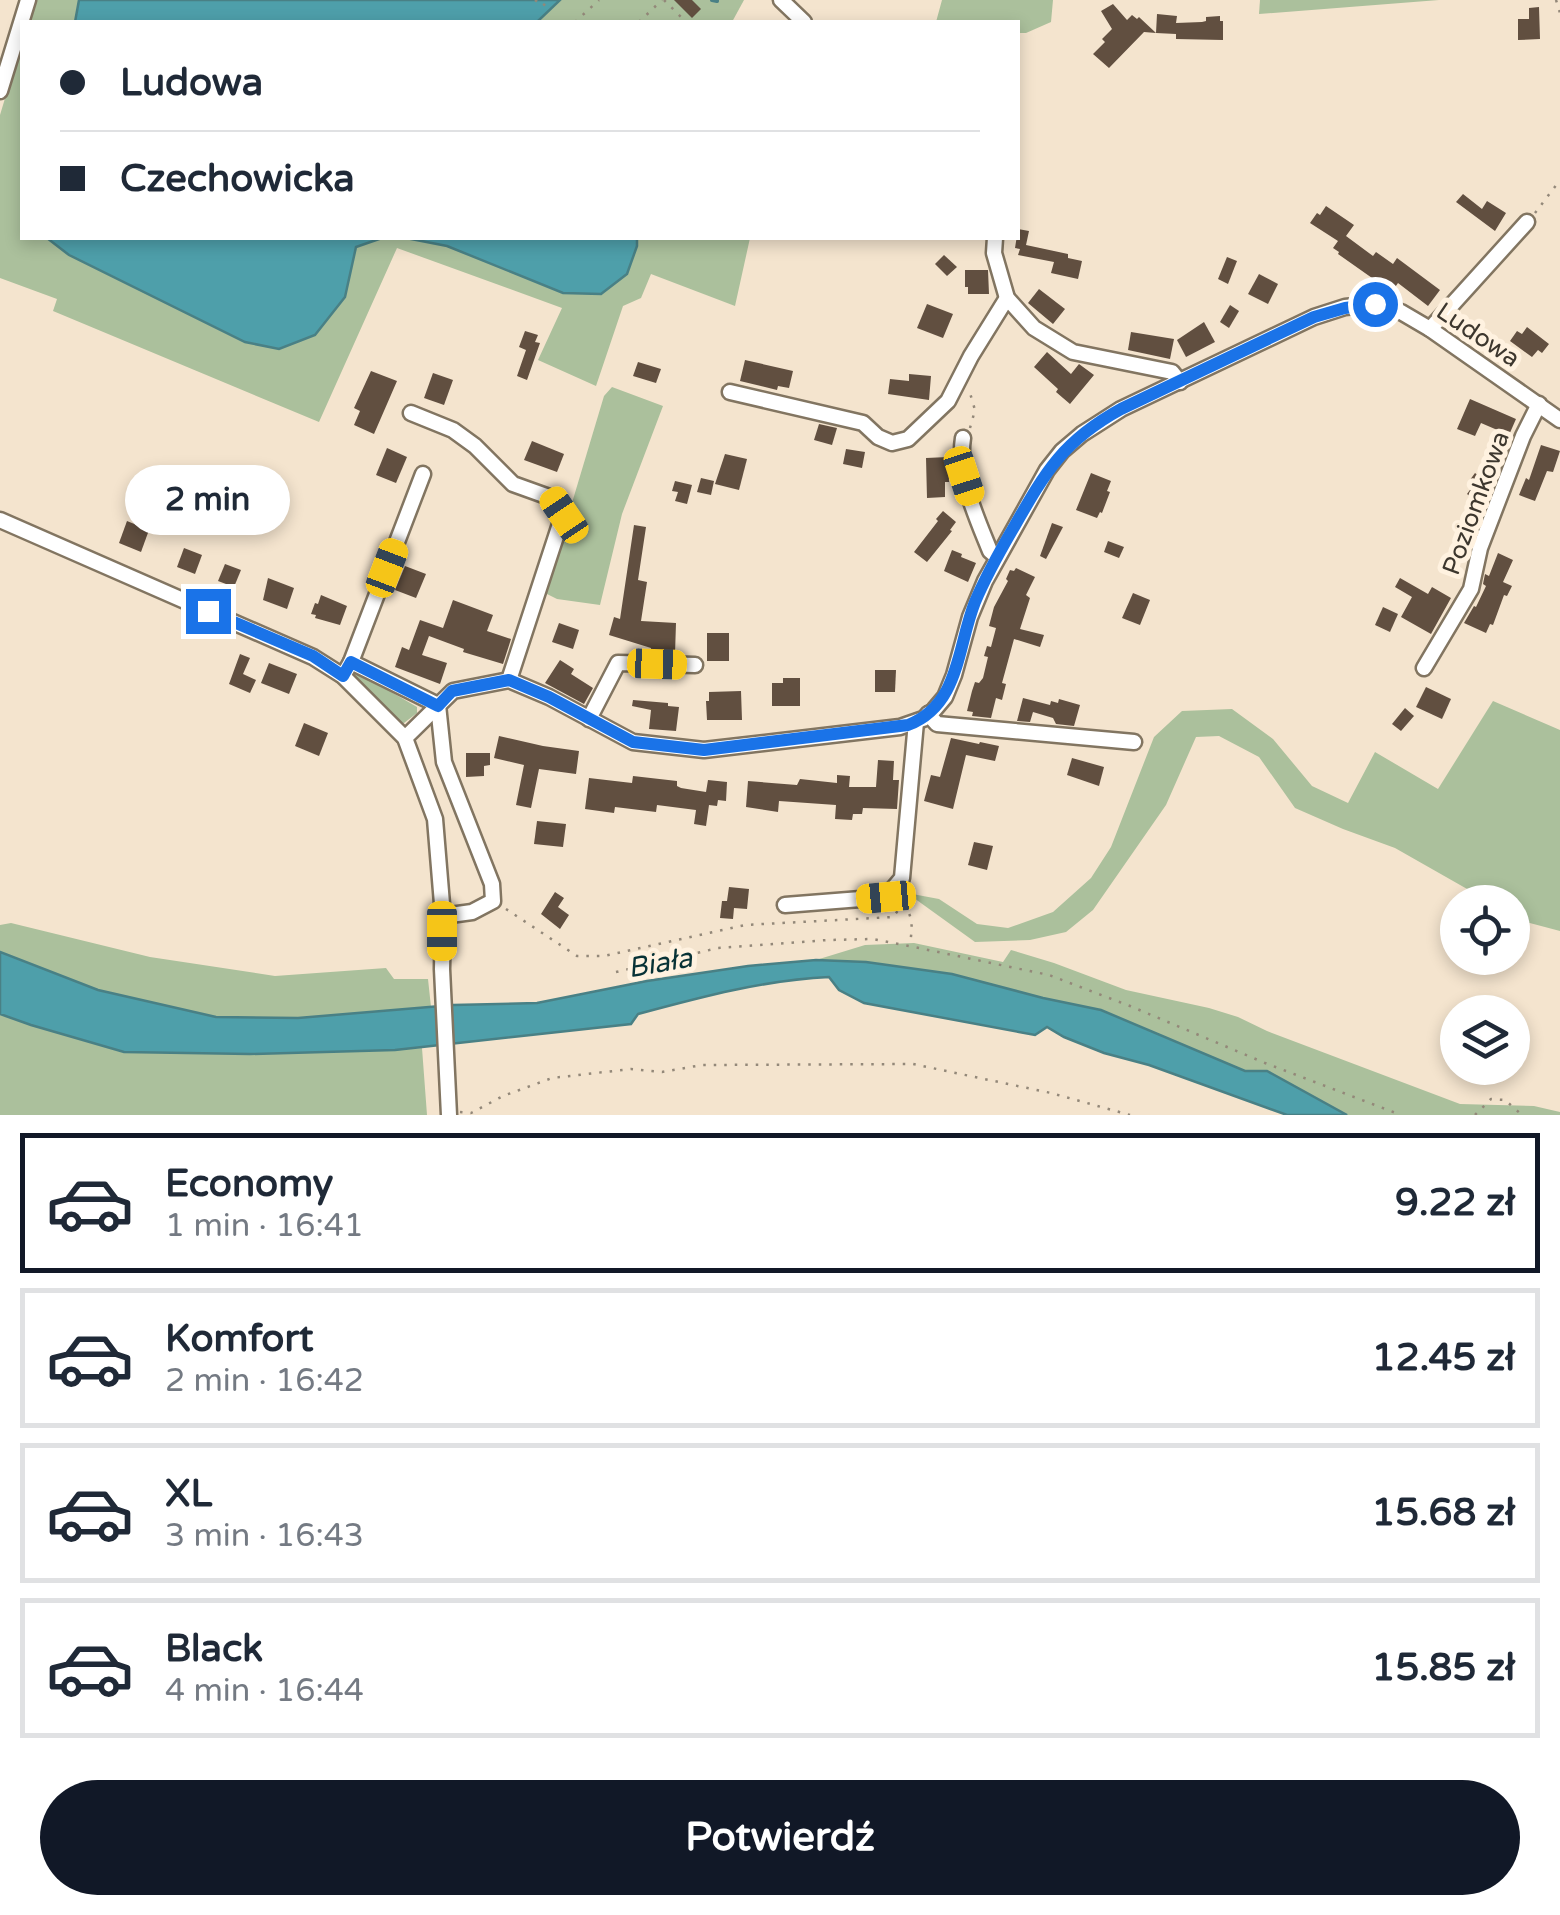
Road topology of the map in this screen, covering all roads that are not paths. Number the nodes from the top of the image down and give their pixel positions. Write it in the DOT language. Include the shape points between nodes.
graph roads {
  1 [pos="781,0"];
  2 [pos="795,20"];
  3 [pos="20,26"];
  4 [pos="0,90"];
  5 [pos="1528,222"];
  6 [pos="996,240"];
  7 [pos="1008,298"];
  8 [pos="1430,329"];
  9 [pos="1180,382"];
  10 [pos="730,392"];
  11 [pos="1539,404"];
  12 [pos="411,413"];
  13 [pos="1560,420"];
  14 [pos="963,438"];
  15 [pos="423,474"];
  16 [pos="0,520"];
  17 [pos="997,557"];
  18 [pos="351,662"];
  19 [pos="696,666"];
  20 [pos="1424,668"];
  21 [pos="343,676"];
  22 [pos="509,680"];
  23 [pos="438,706"];
  24 [pos="922,718"];
  25 [pos="589,719"];
  26 [pos="405,738"];
  27 [pos="1134,742"];
  28 [pos="785,905"];
  29 [pos="443,916"];
  30 [pos="449,1108"];
  1 -- 2 [label="street"];
  3 -- 4 [label="street"];
  5 -- 8 [label="street"];
  6 -- 7 [label="street"];
  7 -- 9 [label="street" via="1034,328 1073,352 1172,372"];
  7 -- 10 [label="street" via="948,401 908,439 892,443 864,423"];
  8 -- 9 [label="street, Ludowa" via="1388,306 1345,308"];
  8 -- 11 [label="street, Ludowa"];
  9 -- 17 [label="street, Ludowa" via="1105,418 1071,443 1039,482"];
  11 -- 13 [label="street, Ludowa"];
  11 -- 20 [label="street, Poziomkowa" via="1480,548 1470,590"];
  12 -- 22 [label="street" via="453,430 513,484 552,498 564,515"];
  14 -- 17 [label="street" via="964,476"];
  15 -- 18 [label="street"];
  16 -- 21 [label="street" via="313,656"];
  17 -- 24 [label="street, Ludowa" via="950,688"];
  18 -- 21 [label="street"];
  18 -- 23 [label="street"];
  19 -- 25 [label="street" via="618,663"];
  21 -- 26 [label="street"];
  22 -- 23 [label="street" via="452,691"];
  22 -- 25 [label="street"];
  23 -- 26 [label="street"];
  23 -- 29 [label="street" via="444,762 493,900 472,912"];
  24 -- 25 [label="street" via="900,727 704,750 633,742"];
  24 -- 27 [label="street"];
  24 -- 28 [label="street" via="902,878 886,897"];
  26 -- 29 [label="street" via="435,819"];
  29 -- 30 [label="street"];
}
